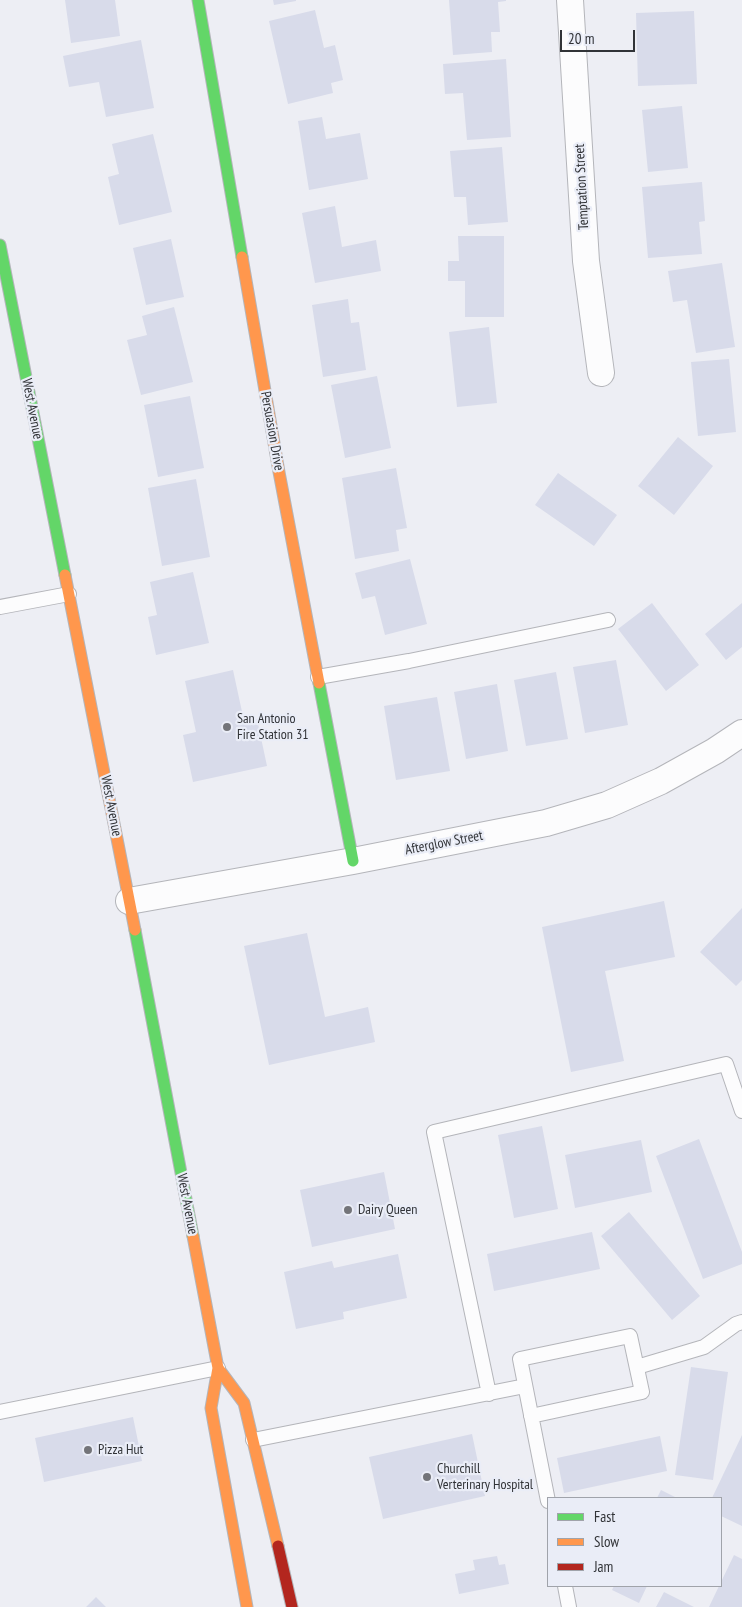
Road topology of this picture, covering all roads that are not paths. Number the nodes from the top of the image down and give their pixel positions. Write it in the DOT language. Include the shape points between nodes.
graph roads {
  1 [pos="198,0"];
  2 [pos="570,0"];
  3 [pos="0,245"];
  4 [pos="601,373"];
  5 [pos="69,594"];
  6 [pos="0,607"];
  7 [pos="608,620"];
  8 [pos="318,677"];
  9 [pos="742,733"];
  10 [pos="353,861"];
  11 [pos="129,901"];
  12 [pos="742,1111"];
  13 [pos="742,1322"];
  14 [pos="637,1367"];
  15 [pos="218,1368"];
  16 [pos="525,1386"];
  17 [pos="489,1394"];
  18 [pos="0,1412"];
  19 [pos="531,1416"];
  20 [pos="252,1440"];
  21 [pos="547,1497"];
  22 [pos="565,1587"];
  23 [pos="247,1607"];
  24 [pos="292,1607"];
  25 [pos="569,1607"];
  1 -- 8 [label="main road, Persuasion Drive"];
  2 -- 4 [label="street, Temptation Street" via="586,261"];
  3 -- 5 [label="main road, West Avenue"];
  5 -- 6 [label="lane"];
  5 -- 11 [label="main road, West Avenue"];
  7 -- 8 [label="lane"];
  8 -- 10 [label="main road, Persuasion Drive"];
  9 -- 10 [label="street, Afterglow Street" via="715,752 661,781 607,805 546,823"];
  10 -- 11 [label="street, Afterglow Street"];
  11 -- 15 [label="main road, West Avenue"];
  12 -- 17 [label="lane" via="726,1064 434,1132"];
  13 -- 14 [label="lane" via="704,1347"];
  14 -- 16 [label="lane" via="630,1336 520,1359"];
  14 -- 19 [label="lane" via="642,1392"];
  15 -- 18 [label="lane"];
  15 -- 20 [label="main road, West Avenue" via="244,1403"];
  15 -- 23 [label="main road, West Avenue" via="210,1408"];
  16 -- 17 [label="lane"];
  16 -- 19 [label="lane"];
  17 -- 20 [label="lane"];
  19 -- 21 [label="lane"];
  20 -- 24 [label="main road, West Avenue"];
  22 -- 25 [label="lane"];
}
